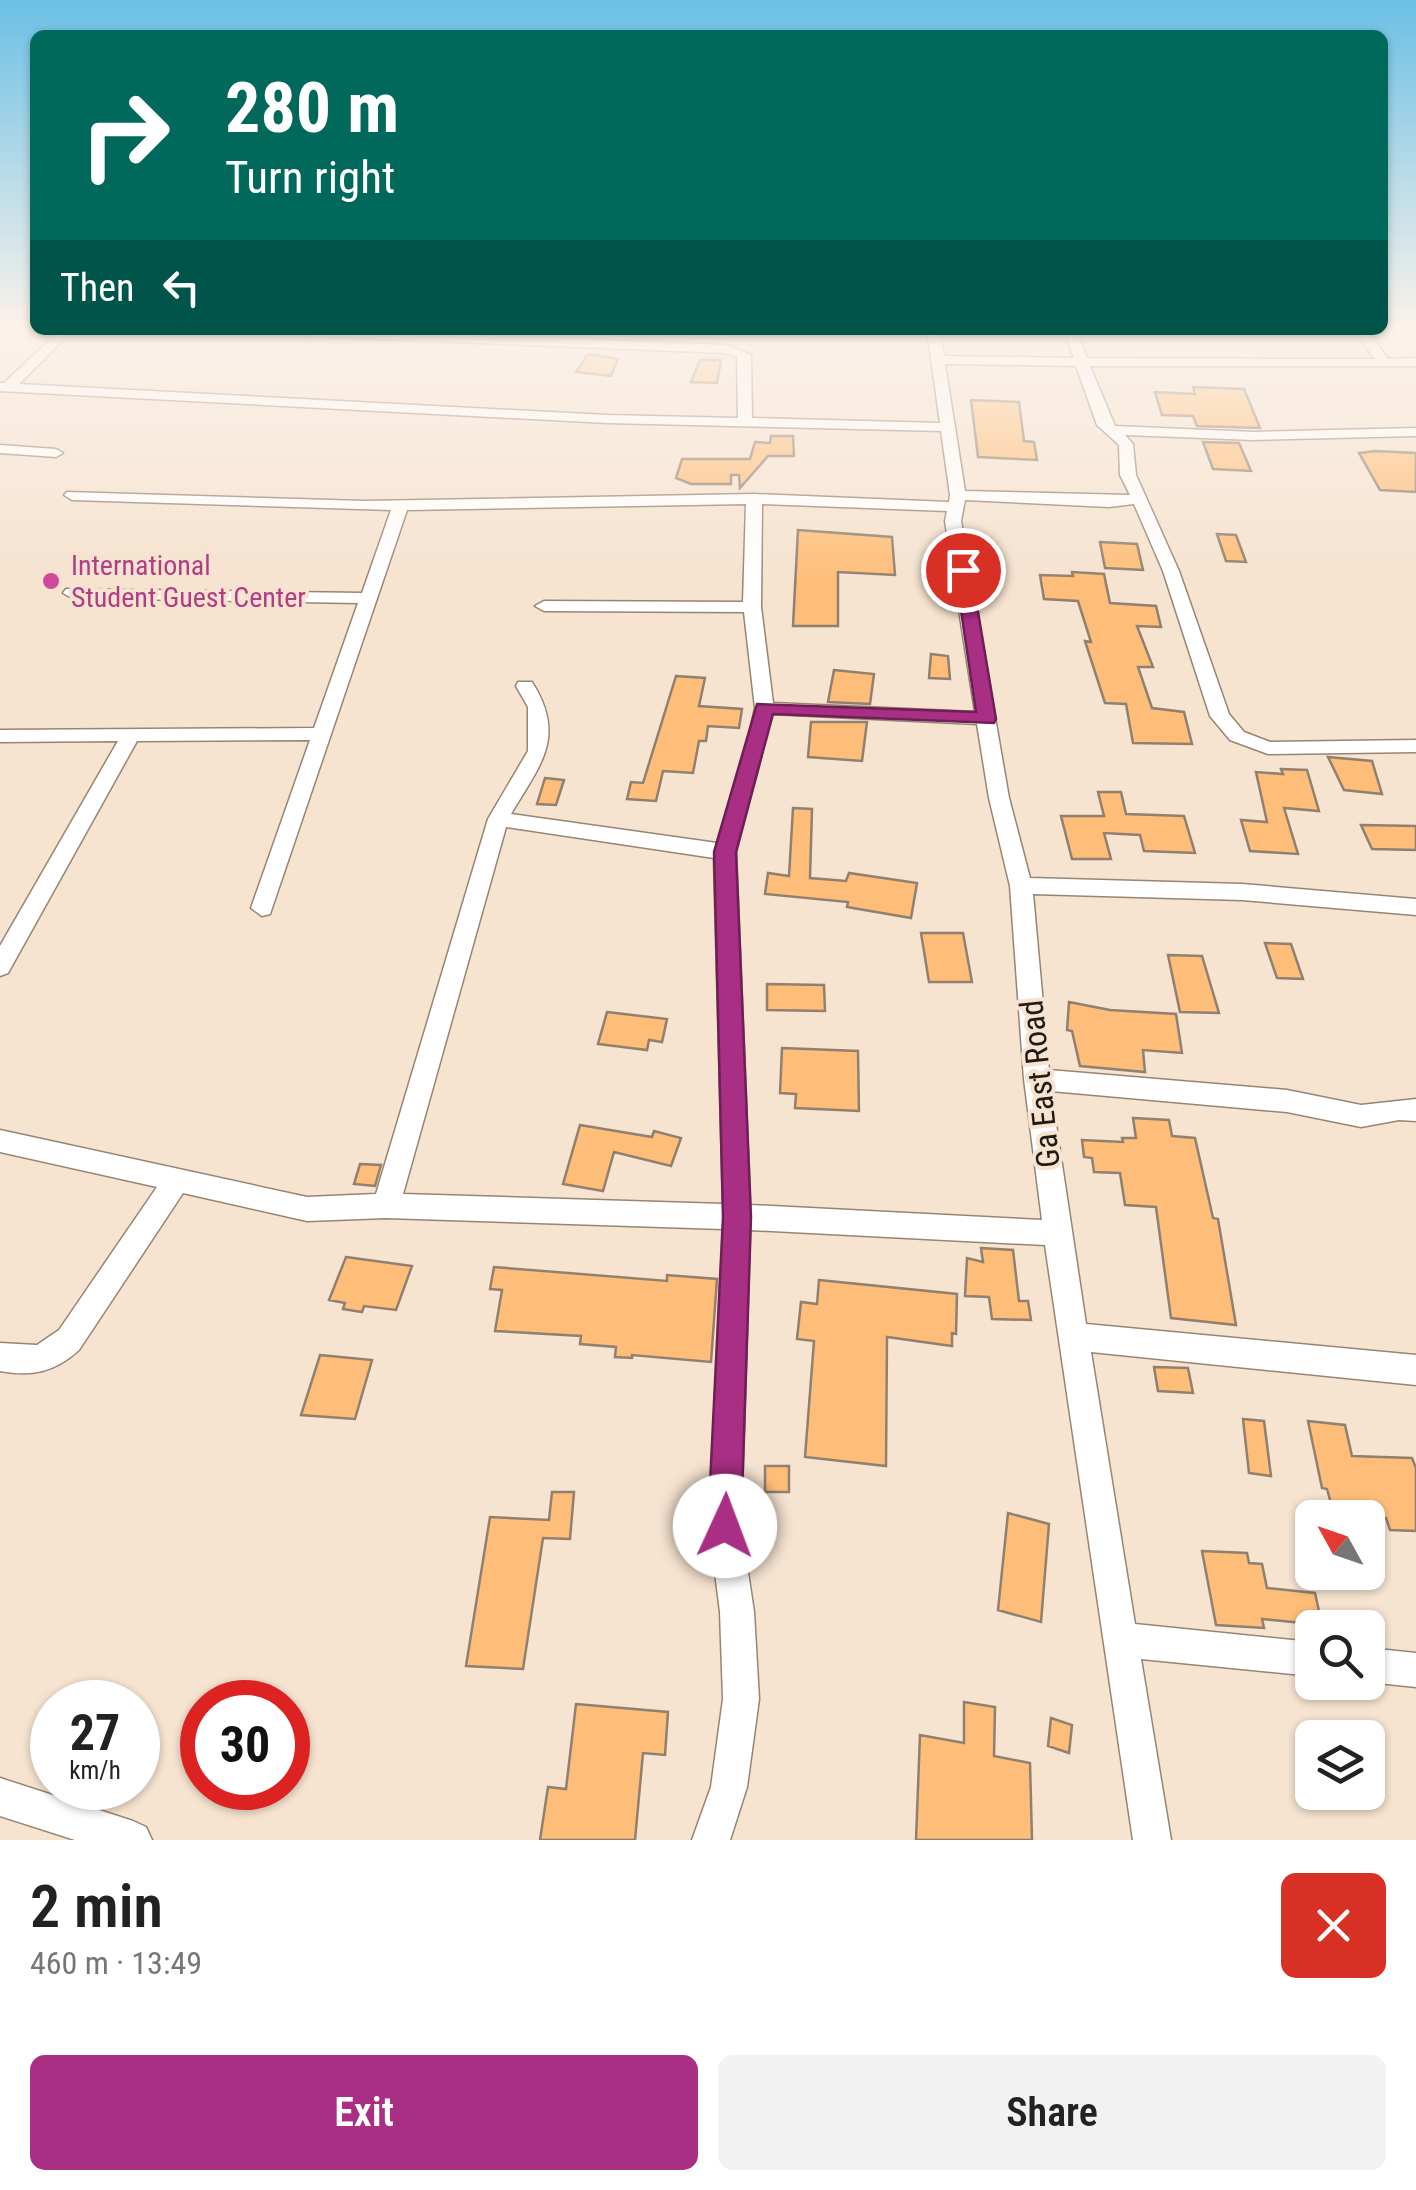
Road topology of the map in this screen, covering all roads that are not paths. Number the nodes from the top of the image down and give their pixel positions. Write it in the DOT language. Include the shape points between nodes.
graph roads {
  1 [pos="469,412"];
  2 [pos="745,412"];
  3 [pos="946,412"];
  4 [pos="1099,412"];
  5 [pos="745,421"];
  6 [pos="948,427"];
  7 [pos="1110,430"];
  8 [pos="1416,432"];
  9 [pos="0,450"];
  10 [pos="56,453"];
  11 [pos="72,495"];
  12 [pos="754,499"];
  13 [pos="1139,499"];
  14 [pos="956,501"];
  15 [pos="400,506"];
  16 [pos="72,594"];
  17 [pos="368,598"];
  18 [pos="544,606"];
  19 [pos="752,606"];
  20 [pos="525,686"];
  21 [pos="764,708"];
  22 [pos="987,719"];
  23 [pos="320,734"];
  24 [pos="131,735"];
  25 [pos="0,736"];
  26 [pos="1416,746"];
  27 [pos="498,819"];
  28 [pos="725,852"];
  29 [pos="1021,886"];
  30 [pos="1416,907"];
  31 [pos="262,908"];
  32 [pos="0,968"];
  33 [pos="1038,1079"];
  34 [pos="1416,1110"];
  35 [pos="0,1140"];
  36 [pos="176,1180"];
  37 [pos="386,1206"];
  38 [pos="737,1217"];
  39 [pos="1057,1233"];
  40 [pos="1076,1337"];
  41 [pos="0,1357"];
  42 [pos="1416,1370"];
  43 [pos="1118,1639"];
  44 [pos="1295,1657"];
  45 [pos="1385,1667"];
  46 [pos="1416,1670"];
  47 [pos="0,1796"];
  48 [pos="133,1840"];
  49 [pos="711,1840"];
  50 [pos="1152,1840"];
  1 -- 5 [label="street"];
  2 -- 5 [label="street"];
  3 -- 6 [label="street, Ga East Road"];
  4 -- 7 [label="street"];
  5 -- 6 [label="street"];
  6 -- 14 [label="street, Ga East Road"];
  7 -- 8 [label="street" via="1254,436"];
  7 -- 13 [label="street" via="1126,444 1128,475"];
  9 -- 10 [label="street"];
  11 -- 15 [label="street"];
  12 -- 14 [label="street"];
  12 -- 15 [label="street"];
  12 -- 19 [label="street"];
  13 -- 14 [label="street"];
  13 -- 26 [label="street" via="1220,716 1237,736 1268,748"];
  14 -- 22 [label="street, Ga East Road" via="953,521"];
  15 -- 17 [label="street"];
  16 -- 17 [label="street"];
  17 -- 23 [label="street"];
  18 -- 19 [label="street"];
  19 -- 21 [label="street"];
  20 -- 27 [label="street" via="537,707 538,751"];
  21 -- 22 [label="street"];
  21 -- 28 [label="street"];
  22 -- 29 [label="street, Ga East Road"];
  23 -- 24 [label="street"];
  23 -- 31 [label="street"];
  24 -- 25 [label="street"];
  24 -- 32 [label="street"];
  27 -- 28 [label="street"];
  27 -- 37 [label="street"];
  28 -- 38 [label="street"];
  29 -- 30 [label="street" via="1242,892"];
  29 -- 33 [label="street, Ga East Road"];
  33 -- 34 [label="street" via="1287,1102 1361,1116"];
  33 -- 39 [label="street, Ga East Road"];
  35 -- 36 [label="street"];
  36 -- 37 [label="street" via="307,1209"];
  36 -- 41 [label="street" via="69,1340 36,1362"];
  37 -- 38 [label="street"];
  38 -- 39 [label="street"];
  38 -- 49 [label="street" via="725,1526 741,1699 729,1787"];
  39 -- 40 [label="street, Ga East Road"];
  40 -- 42 [label="street"];
  40 -- 43 [label="street, Ga East Road"];
  43 -- 44 [label="street"];
  43 -- 50 [label="street, Ga East Road"];
  45 -- 46 [label="street"];
  47 -- 48 [label="street"];
}
